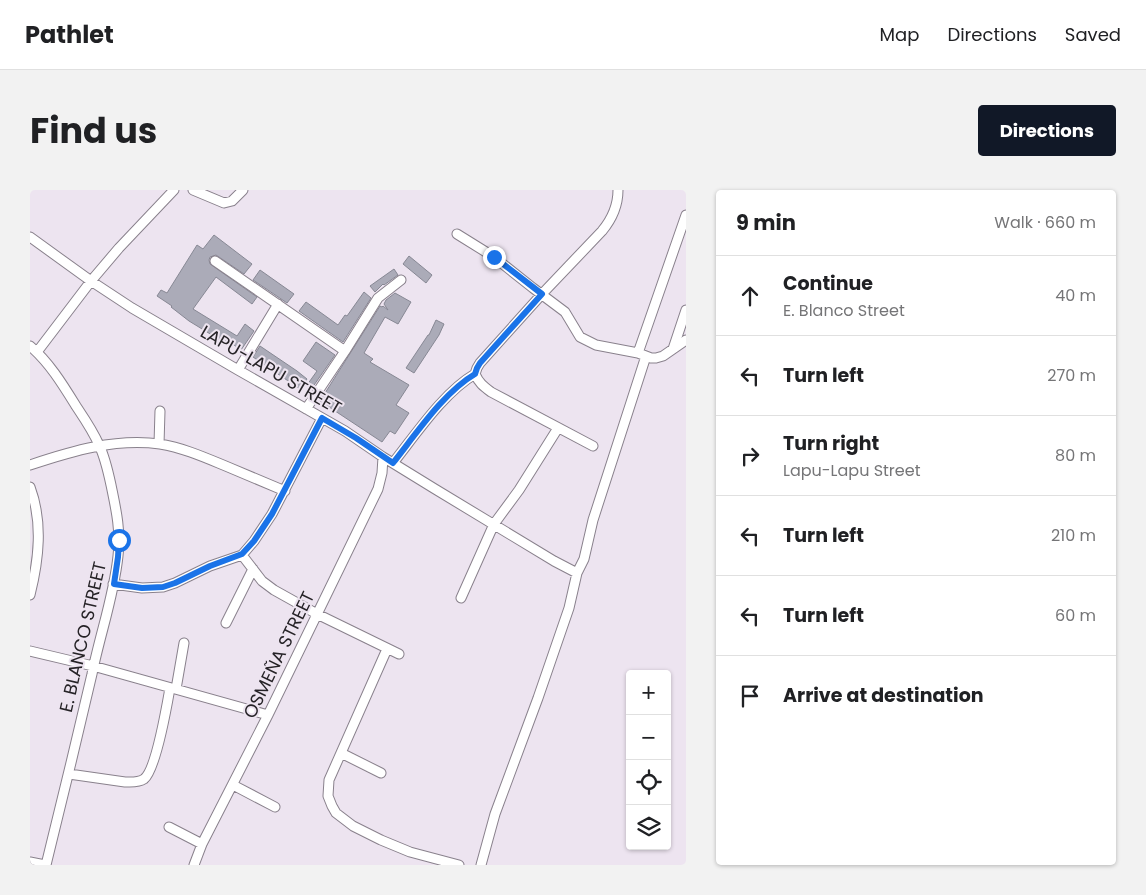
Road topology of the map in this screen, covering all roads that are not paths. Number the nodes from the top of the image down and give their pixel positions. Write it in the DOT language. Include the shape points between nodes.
graph roads {
  1 [pos="174,190"];
  2 [pos="193,190"];
  3 [pos="243,190"];
  4 [pos="618,190"];
  5 [pos="686,215"];
  6 [pos="457,234"];
  7 [pos="30,237"];
  8 [pos="215,261"];
  9 [pos="401,280"];
  10 [pos="91,281"];
  11 [pos="542,294"];
  12 [pos="278,304"];
  13 [pos="686,310"];
  14 [pos="686,340"];
  15 [pos="33,349"];
  16 [pos="673,349"];
  17 [pos="345,351"];
  18 [pos="642,354"];
  19 [pos="238,370"];
  20 [pos="475,374"];
  21 [pos="306,409"];
  22 [pos="160,411"];
  23 [pos="322,418"];
  24 [pos="558,428"];
  25 [pos="159,444"];
  26 [pos="99,446"];
  27 [pos="593,446"];
  28 [pos="383,457"];
  29 [pos="393,463"];
  30 [pos="30,465"];
  31 [pos="30,487"];
  32 [pos="284,491"];
  33 [pos="494,524"];
  34 [pos="242,554"];
  35 [pos="252,569"];
  36 [pos="576,573"];
  37 [pos="114,584"];
  38 [pos="30,594"];
  39 [pos="461,598"];
  40 [pos="317,614"];
  41 [pos="226,623"];
  42 [pos="184,643"];
  43 [pos="387,649"];
  44 [pos="30,651"];
  45 [pos="400,654"];
  46 [pos="93,666"];
  47 [pos="173,688"];
  48 [pos="268,715"];
  49 [pos="341,753"];
  50 [pos="381,773"];
  51 [pos="69,774"];
  52 [pos="233,785"];
  53 [pos="275,807"];
  54 [pos="168,827"];
  55 [pos="202,844"];
  56 [pos="30,862"];
  57 [pos="45,865"];
  58 [pos="194,865"];
  59 [pos="459,865"];
  60 [pos="481,865"];
  1 -- 10 [label="street"];
  2 -- 3 [label="street" via="224,203 232,201"];
  4 -- 11 [label="street" via="614,213 608,224"];
  5 -- 18 [label="street"];
  6 -- 11 [label="street" via="494,257"];
  7 -- 10 [label="street, LAPU-LAPU STREET"];
  8 -- 12 [label="street"];
  9 -- 17 [label="street" via="378,298"];
  10 -- 15 [label="street"];
  10 -- 19 [label="street, LAPU-LAPU STREET"];
  11 -- 18 [label="street" via="565,312 582,339"];
  11 -- 20 [label="street" via="480,363"];
  12 -- 17 [label="street"];
  12 -- 19 [label="street"];
  13 -- 16 [label="street"];
  14 -- 16 [label="street"];
  15 -- 26 [label="street, E. BLANCO STREET" via="66,390"];
  16 -- 18 [label="street" via="660,357"];
  17 -- 21 [label="street"];
  18 -- 36 [label="street" via="584,559"];
  19 -- 21 [label="street, LAPU-LAPU STREET"];
  20 -- 24 [label="street" via="482,386"];
  20 -- 29 [label="street" via="436,409"];
  21 -- 23 [label="street, LAPU-LAPU STREET"];
  22 -- 25 [label="street"];
  23 -- 28 [label="street, LAPU-LAPU STREET"];
  23 -- 32 [label="street"];
  24 -- 27 [label="street"];
  24 -- 33 [label="street"];
  25 -- 26 [label="street"];
  25 -- 32 [label="street" via="193,452"];
  26 -- 30 [label="street"];
  26 -- 37 [label="street, E. BLANCO STREET" via="118,520"];
  28 -- 29 [label="street, LAPU-LAPU STREET"];
  28 -- 40 [label="street, OSMEÑA STREET" via="378,489"];
  29 -- 33 [label="street, LAPU-LAPU STREET"];
  31 -- 38 [label="street" via="37,513 38,539"];
  32 -- 34 [label="street" via="263,528"];
  33 -- 36 [label="street, LAPU-LAPU STREET"];
  33 -- 39 [label="street"];
  34 -- 35 [label="street"];
  34 -- 37 [label="street" via="163,587"];
  35 -- 40 [label="street" via="274,590"];
  35 -- 41 [label="street"];
  36 -- 60 [label="street" via="569,608 495,814"];
  37 -- 46 [label="street, E. BLANCO STREET"];
  40 -- 43 [label="street"];
  40 -- 48 [label="street, OSMEÑA STREET"];
  42 -- 47 [label="street"];
  43 -- 45 [label="street"];
  43 -- 49 [label="street"];
  44 -- 46 [label="street"];
  46 -- 47 [label="street"];
  46 -- 51 [label="street, E. BLANCO STREET"];
  47 -- 48 [label="street"];
  47 -- 51 [label="street" via="154,760 143,780 125,782"];
  48 -- 52 [label="street, OSMEÑA STREET"];
  49 -- 50 [label="street"];
  49 -- 59 [label="street" via="328,788 336,813 381,840 410,852"];
  51 -- 57 [label="street, E. BLANCO STREET"];
  52 -- 53 [label="street"];
  52 -- 55 [label="street, OSMEÑA STREET"];
  54 -- 55 [label="street"];
  55 -- 58 [label="street, OSMEÑA STREET"];
  56 -- 57 [label="street"];
}
